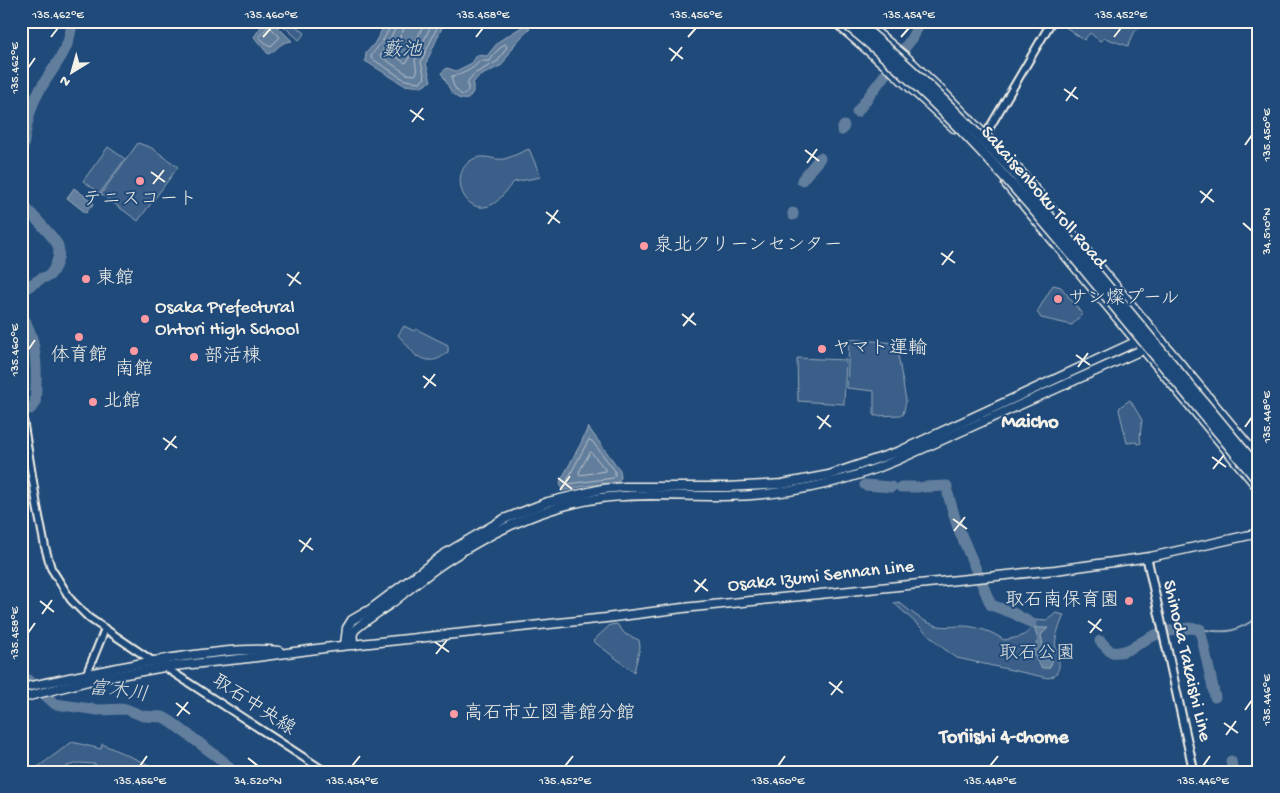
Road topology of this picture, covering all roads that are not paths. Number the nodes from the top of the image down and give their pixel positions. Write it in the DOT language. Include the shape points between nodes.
graph roads {
  1 [pos="834,21"];
  2 [pos="842,21"];
  3 [pos="855,21"];
  4 [pos="863,21"];
  5 [pos="1052,21"];
  6 [pos="986,136"];
  7 [pos="973,148"];
  8 [pos="1155,333"];
  9 [pos="1137,342"];
  10 [pos="1162,342"];
  11 [pos="1144,350"];
  12 [pos="21,406"];
  13 [pos="1259,458"];
  14 [pos="1259,469"];
  15 [pos="1259,482"];
  16 [pos="1259,489"];
  17 [pos="1259,533"];
  18 [pos="1147,558"];
  19 [pos="105,629"];
  20 [pos="354,645"];
  21 [pos="345,646"];
  22 [pos="291,653"];
  23 [pos="154,661"];
  24 [pos="164,667"];
  25 [pos="88,677"];
  26 [pos="21,688"];
  27 [pos="21,698"];
  28 [pos="326,772"];
  29 [pos="1194,772"];
  1 -- 7 [label="main road"];
  2 -- 15 [label="highway, Sakaisenboku Toll Road, bridge" via="922,90 987,156"];
  3 -- 14 [label="highway, Sakaisenboku Toll Road, bridge" via="927,84 1007,166"];
  4 -- 6 [label="main road" via="906,57"];
  5 -- 6 [label="street"];
  6 -- 7 [label="street"];
  6 -- 8 [label="main road" via="1036,190"];
  7 -- 9 [label="main road"];
  8 -- 9 [label="main road"];
  8 -- 10 [label="main road"];
  9 -- 11 [label="main road"];
  9 -- 21 [label="main road" via="900,451 829,476 782,484 602,489 548,502 504,520 443,555 352,620 347,628"];
  10 -- 11 [label="main road"];
  10 -- 13 [label="main road"];
  11 -- 16 [label="main road"];
  11 -- 20 [label="main road" via="902,458 847,479 752,496 601,498 543,512 509,525 447,561 358,626 352,637"];
  12 -- 19 [label="street, 取石中央線" via="51,568 72,600"];
  17 -- 18 [label="main road, Osaka Izumi Sennan Line"];
  18 -- 20 [label="main road, Osaka Izumi Sennan Line"];
  18 -- 29 [label="main road, Shinoda Takaishi Line"];
  19 -- 23 [label="street, 取石中央線"];
  19 -- 25 [label="street"];
  20 -- 21 [label="main road, Osaka Izumi Sennan Line"];
  21 -- 22 [label="main road, Osaka Izumi Sennan Line"];
  22 -- 23 [label="main road, Osaka Izumi Sennan Line" via="267,650 220,652"];
  22 -- 24 [label="main road, Osaka Izumi Sennan Line"];
  23 -- 24 [label="street, 取石中央線"];
  23 -- 25 [label="main road, Osaka Izumi Sennan Line"];
  24 -- 25 [label="main road, Osaka Izumi Sennan Line"];
  24 -- 28 [label="street, 取石中央線"];
  25 -- 26 [label="main road, Osaka Izumi Sennan Line"];
  25 -- 27 [label="main road, Osaka Izumi Sennan Line"];
}
